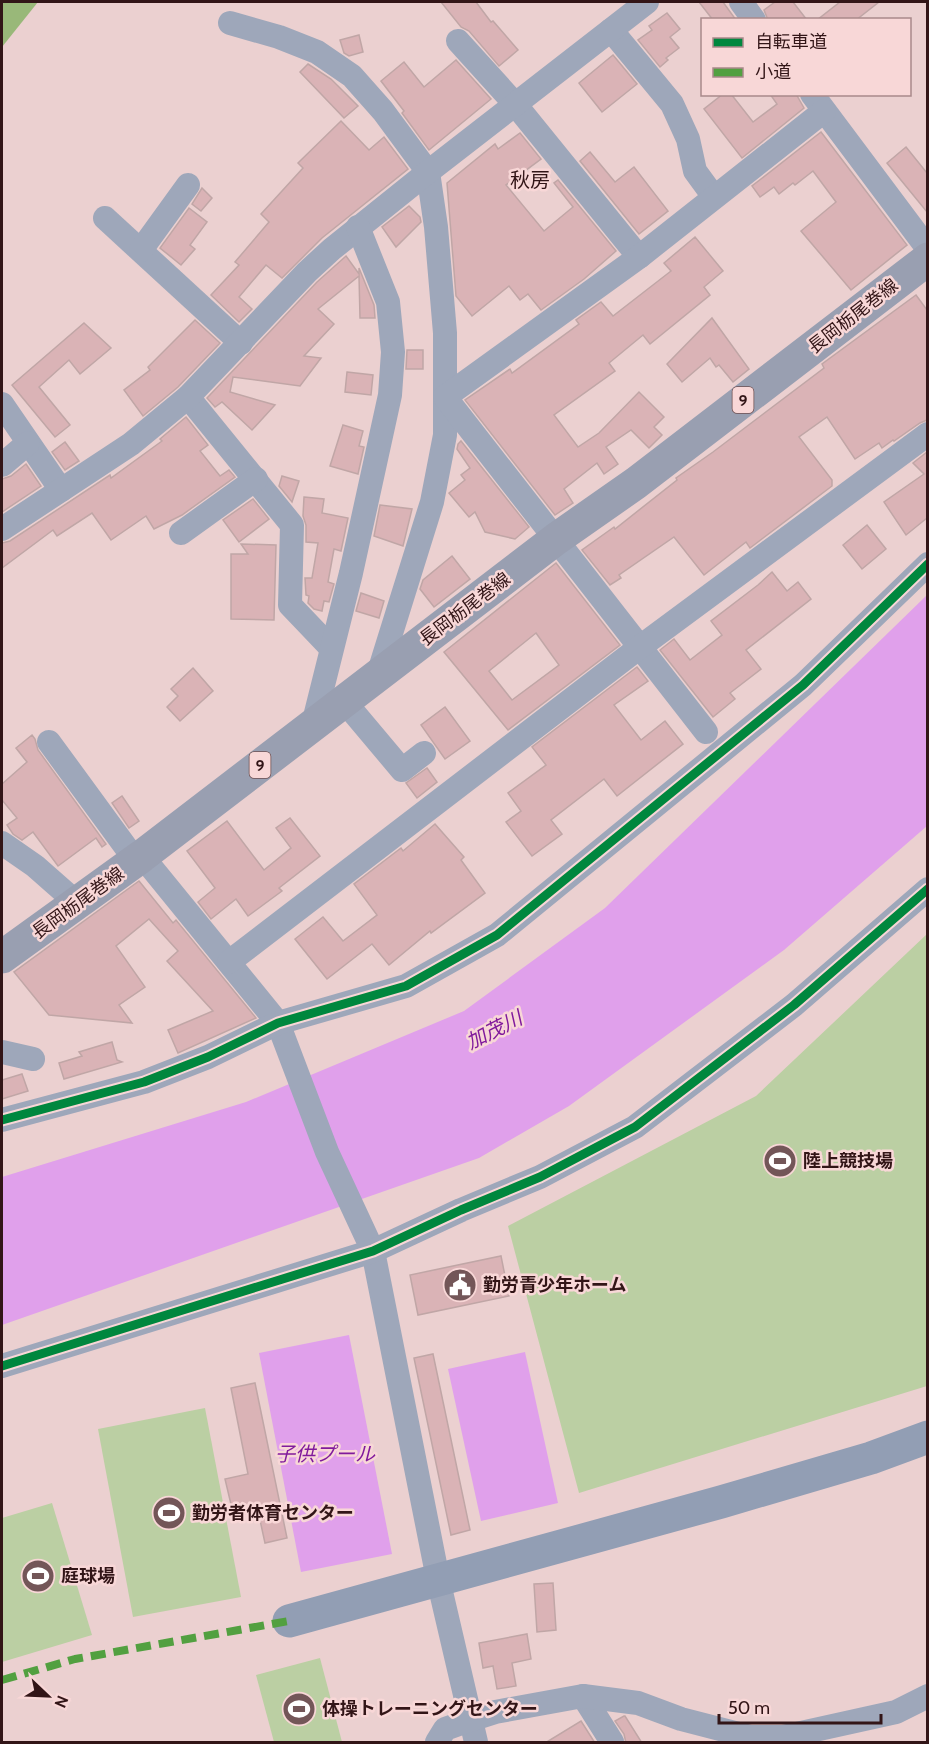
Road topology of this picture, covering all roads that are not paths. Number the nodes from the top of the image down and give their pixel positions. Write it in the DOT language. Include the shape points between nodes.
graph roads {
  1 [pos="647,2"];
  2 [pos="741,2"];
  3 [pos="753,18"];
  4 [pos="230,23"];
  5 [pos="611,30"];
  6 [pos="458,41"];
  7 [pos="818,103"];
  8 [pos="515,104"];
  9 [pos="428,172"];
  10 [pos="188,185"];
  11 [pos="714,197"];
  12 [pos="105,218"];
  13 [pos="358,227"];
  14 [pos="927,249"];
  15 [pos="141,250"];
  16 [pos="639,257"];
  17 [pos="927,259"];
  18 [pos="241,343"];
  19 [pos="188,397"];
  20 [pos="445,397"];
  21 [pos="2,404"];
  22 [pos="927,434"];
  23 [pos="28,443"];
  24 [pos="2,465"];
  25 [pos="256,479"];
  26 [pos="61,490"];
  27 [pos="2,529"];
  28 [pos="181,533"];
  29 [pos="556,539"];
  30 [pos="927,564"];
  31 [pos="640,647"];
  32 [pos="331,648"];
  33 [pos="378,675"];
  34 [pos="345,701"];
  35 [pos="314,724"];
  36 [pos="706,732"];
  37 [pos="49,742"];
  38 [pos="424,753"];
  39 [pos="2,843"];
  40 [pos="139,858"];
  41 [pos="927,889"];
  42 [pos="77,903"];
  43 [pos="2,957"];
  44 [pos="229,962"];
  45 [pos="278,1023"];
  46 [pos="2,1052"];
  47 [pos="33,1059"];
  48 [pos="2,1120"];
  49 [pos="373,1251"];
  50 [pos="2,1366"];
  51 [pos="927,1437"];
  52 [pos="438,1579"];
  53 [pos="289,1622"];
  54 [pos="583,1696"];
  55 [pos="927,1696"];
  56 [pos="473,1731"];
  57 [pos="437,1743"];
  58 [pos="612,1743"];
  1 -- 5 [label="street"];
  2 -- 3 [label="street"];
  4 -- 9 [label="street" via="317,52 352,76"];
  5 -- 8 [label="street"];
  5 -- 11 [label="street" via="672,104 688,139 695,171"];
  6 -- 8 [label="street"];
  7 -- 11 [label="street"];
  7 -- 14 [label="street"];
  8 -- 9 [label="street"];
  8 -- 16 [label="street"];
  9 -- 13 [label="street"];
  9 -- 20 [label="street" via="445,333"];
  10 -- 15 [label="street"];
  11 -- 16 [label="street"];
  12 -- 15 [label="street"];
  13 -- 18 [label="street" via="307,272"];
  13 -- 32 [label="street" via="388,302 393,352 390,395"];
  15 -- 18 [label="street"];
  16 -- 20 [label="street"];
  17 -- 29 [label="main road, 長岡栃尾巻線 / 9" via="636,483"];
  18 -- 19 [label="street"];
  19 -- 25 [label="street"];
  19 -- 26 [label="street" via="131,444"];
  20 -- 29 [label="street"];
  20 -- 33 [label="street" via="445,435 432,502"];
  21 -- 23 [label="street"];
  22 -- 31 [label="street"];
  23 -- 24 [label="street"];
  23 -- 26 [label="street"];
  25 -- 28 [label="street"];
  25 -- 32 [label="street" via="292,525 290,605"];
  26 -- 27 [label="street"];
  29 -- 31 [label="street"];
  29 -- 33 [label="main road, 長岡栃尾巻線 / 9"];
  30 -- 45 [label="street" via="803,685 497,935 406,987"];
  31 -- 36 [label="street"];
  31 -- 44 [label="street"];
  32 -- 35 [label="street"];
  33 -- 34 [label="main road, 長岡栃尾巻線 / 9"];
  34 -- 35 [label="main road, 長岡栃尾巻線 / 9"];
  34 -- 38 [label="street" via="402,770"];
  35 -- 40 [label="main road, 長岡栃尾巻線 / 9"];
  37 -- 40 [label="street"];
  39 -- 42 [label="street"];
  40 -- 42 [label="main road, 長岡栃尾巻線 / 9"];
  40 -- 44 [label="street"];
  41 -- 49 [label="street" via="794,1005 634,1127 540,1177"];
  42 -- 43 [label="main road, 長岡栃尾巻線 / 9"];
  44 -- 45 [label="street"];
  45 -- 48 [label="street" via="144,1082"];
  45 -- 49 [label="street" via="327,1152"];
  46 -- 47 [label="street"];
  49 -- 50 [label="street"];
  49 -- 52 [label="street"];
  51 -- 52 [label="street" via="871,1458"];
  52 -- 53 [label="street"];
  52 -- 56 [label="street"];
  54 -- 55 [label="street" via="638,1702 681,1719 751,1737 783,1737 896,1712"];
  54 -- 56 [label="street" via="495,1712"];
  54 -- 58 [label="street"];
  56 -- 57 [label="street" via="445,1729"];
}
